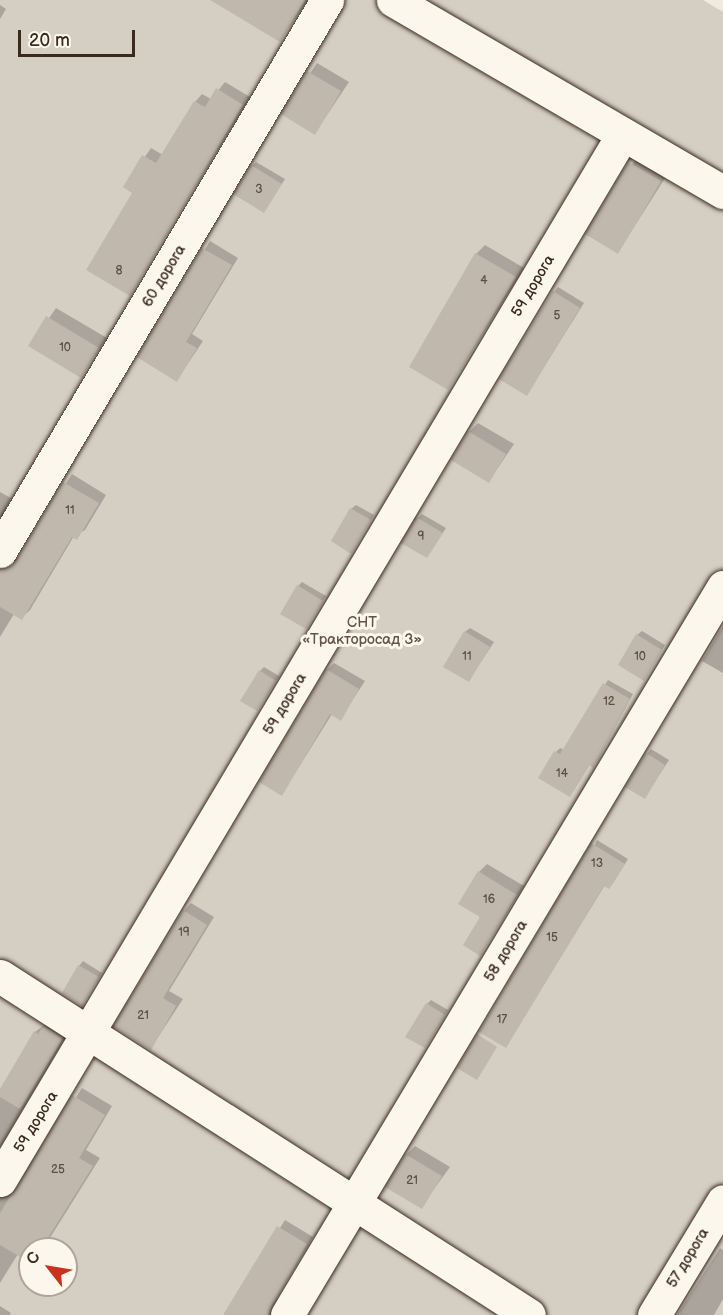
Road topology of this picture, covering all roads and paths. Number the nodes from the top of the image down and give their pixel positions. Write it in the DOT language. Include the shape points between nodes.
graph roads {
  1 [pos="327,0"];
  2 [pos="393,0"];
  3 [pos="623,134"];
  4 [pos="723,192"];
  5 [pos="0,551"];
  6 [pos="723,586"];
  7 [pos="0,976"];
  8 [pos="91,1033"];
  9 [pos="0,1180"];
  10 [pos="723,1201"];
  11 [pos="354,1205"];
  12 [pos="287,1315"];
  13 [pos="529,1315"];
  14 [pos="654,1315"];
  1 -- 5 [label="street, 60 дорога"];
  2 -- 3 [label="street"];
  3 -- 4 [label="street"];
  3 -- 8 [label="street, 59 дорога"];
  6 -- 11 [label="street, 58 дорога"];
  7 -- 8 [label="street"];
  8 -- 9 [label="street, 59 дорога"];
  8 -- 11 [label="street"];
  10 -- 14 [label="street, 57 дорога"];
  11 -- 12 [label="street, 58 дорога"];
  11 -- 13 [label="street"];
}
